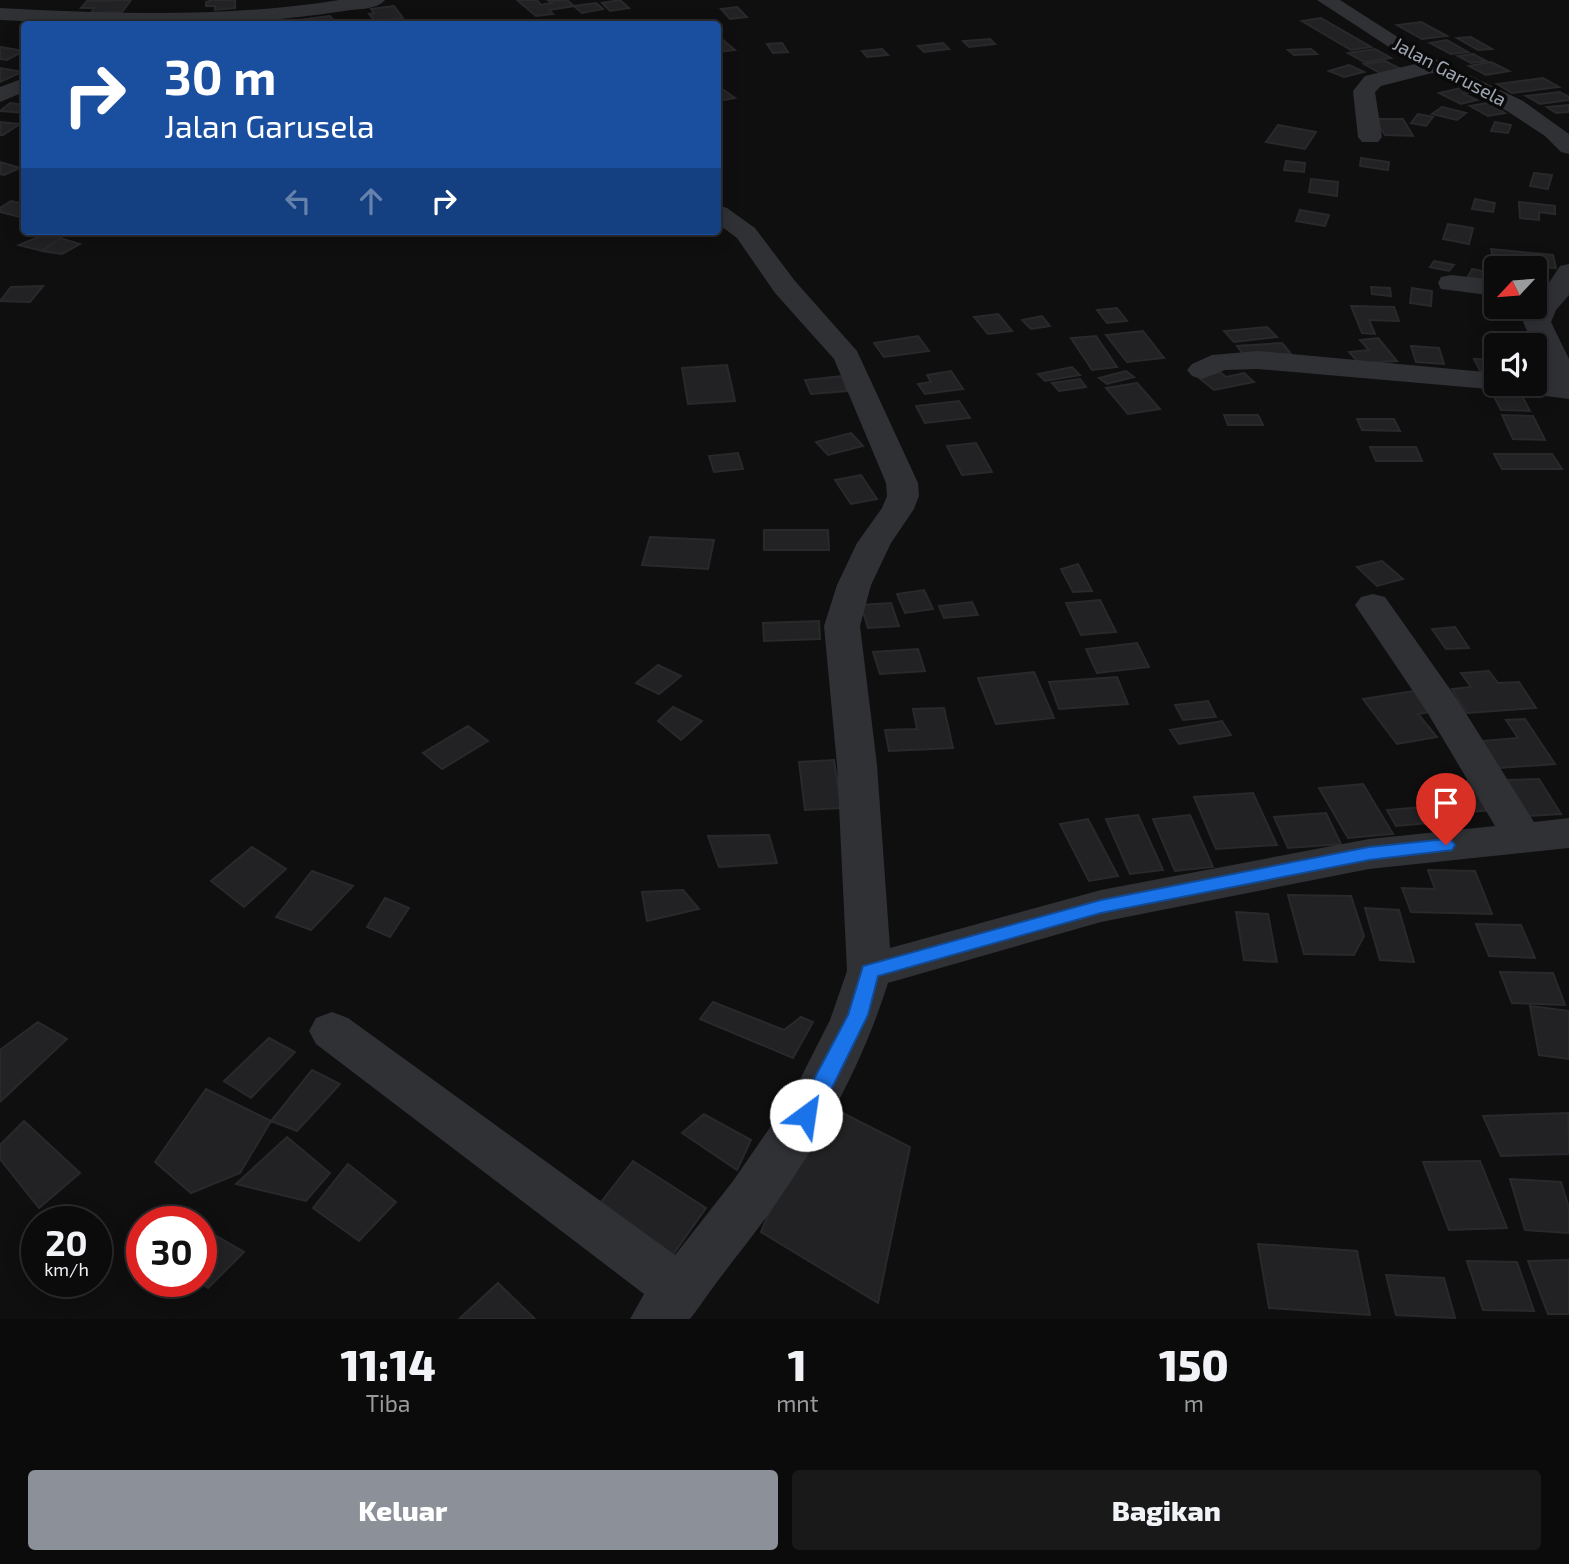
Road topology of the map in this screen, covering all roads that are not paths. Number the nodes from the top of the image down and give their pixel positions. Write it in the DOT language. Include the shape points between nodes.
graph roads {
  1 [pos="375,0"];
  2 [pos="1327,0"];
  3 [pos="0,14"];
  4 [pos="292,19"];
  5 [pos="137,21"];
  6 [pos="227,21"];
  7 [pos="1434,66"];
  8 [pos="21,84"];
  9 [pos="0,95"];
  10 [pos="1370,137"];
  11 [pos="1569,147"];
  12 [pos="721,215"];
  13 [pos="1451,283"];
  14 [pos="1484,287"];
  15 [pos="1553,287"];
  16 [pos="1202,370"];
  17 [pos="1484,381"];
  18 [pos="1547,387"];
  19 [pos="1569,389"];
  20 [pos="1373,605"];
  21 [pos="1569,833"];
  22 [pos="1522,836"];
  23 [pos="869,971"];
  24 [pos="332,1031"];
  25 [pos="669,1304"];
  1 -- 4 [label="street"];
  2 -- 7 [label="street, Jalan Garusela"];
  3 -- 5 [label="street"];
  4 -- 6 [label="street"];
  7 -- 10 [label="street" via="1367,85"];
  7 -- 11 [label="street, Jalan Garusela" via="1515,106"];
  8 -- 9 [label="street"];
  12 -- 23 [label="street" via="746,233 785,287 847,357 902,483 898,509 874,543 854,585 842,626 857,765"];
  13 -- 14 [label="street"];
  15 -- 19 [label="street" via="1536,322"];
  16 -- 17 [label="street" via="1227,360 1258,360"];
  18 -- 19 [label="street"];
  20 -- 22 [label="street" via="1444,708"];
  21 -- 22 [label="street"];
  22 -- 23 [label="street" via="1369,854 1101,906"];
  23 -- 25 [label="street" via="858,1015 819,1094 766,1177"];
  24 -- 25 [label="street"];
}
